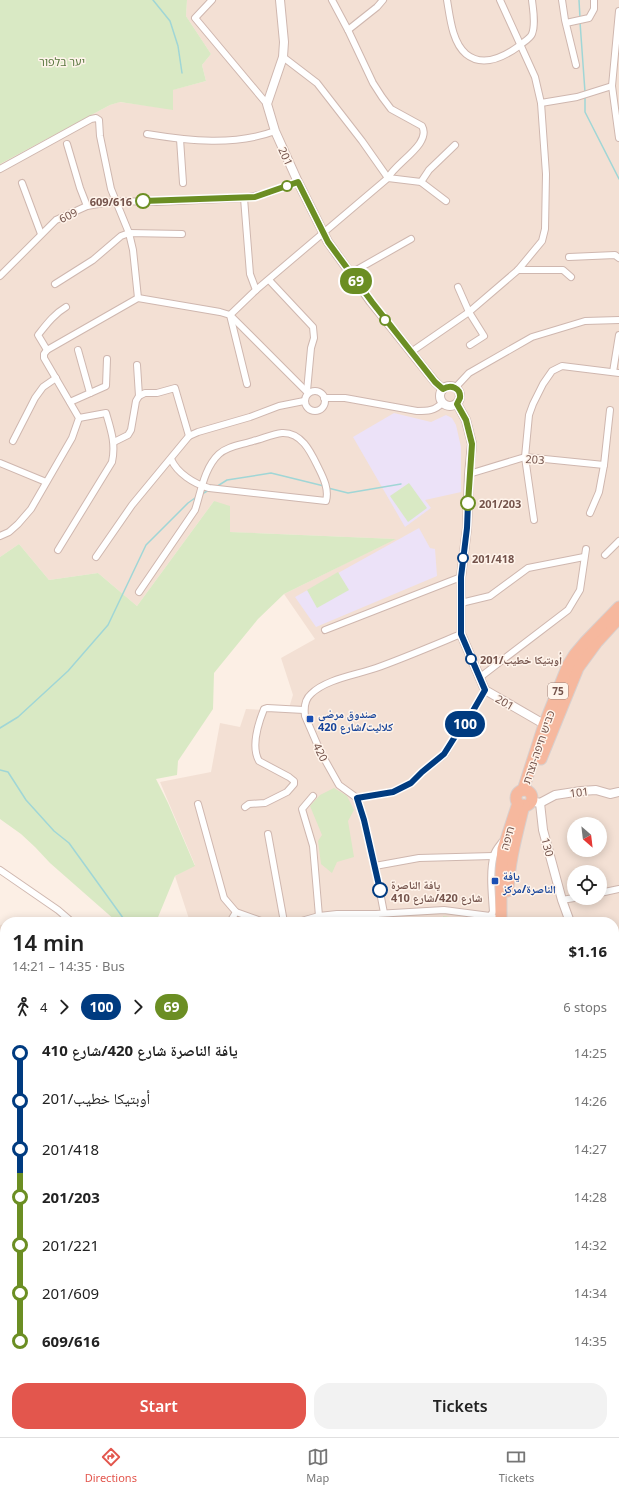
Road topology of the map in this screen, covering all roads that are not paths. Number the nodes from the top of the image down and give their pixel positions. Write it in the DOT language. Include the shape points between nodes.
graph roads {
  1 [pos="212,0"];
  2 [pos="280,0"];
  3 [pos="332,0"];
  4 [pos="383,0"];
  5 [pos="447,0"];
  6 [pos="500,0"];
  7 [pos="532,0"];
  8 [pos="562,0"];
  9 [pos="594,0"];
  10 [pos="619,12"];
  11 [pos="566,22"];
  12 [pos="348,30"];
  13 [pos="520,44"];
  14 [pos="283,57"];
  15 [pos="576,65"];
  16 [pos="612,86"];
  17 [pos="541,103"];
  18 [pos="267,104"];
  19 [pos="275,131"];
  20 [pos="147,134"];
  21 [pos="619,138"];
  22 [pos="180,139"];
  23 [pos="66,144"];
  24 [pos="455,145"];
  25 [pos="0,169"];
  26 [pos="388,178"];
  27 [pos="298,182"];
  28 [pos="421,182"];
  29 [pos="22,183"];
  30 [pos="183,183"];
  31 [pos="244,198"];
  32 [pos="116,200"];
  33 [pos="446,202"];
  34 [pos="87,206"];
  35 [pos="129,233"];
  36 [pos="41,234"];
  37 [pos="182,234"];
  38 [pos="323,234"];
  39 [pos="411,238"];
  40 [pos="569,257"];
  41 [pos="619,258"];
  42 [pos="518,270"];
  43 [pos="351,273"];
  44 [pos="0,276"];
  45 [pos="571,277"];
  46 [pos="269,280"];
  47 [pos="55,284"];
  48 [pos="458,287"];
  49 [pos="256,290"];
  50 [pos="138,298"];
  51 [pos="66,307"];
  52 [pos="469,312"];
  53 [pos="230,316"];
  54 [pos="619,320"];
  55 [pos="619,335"];
  56 [pos="470,345"];
  57 [pos="47,350"];
  58 [pos="78,350"];
  59 [pos="411,352"];
  60 [pos="107,359"];
  61 [pos="137,364"];
  62 [pos="616,373"];
  63 [pos="56,378"];
  64 [pos="247,384"];
  65 [pos="455,388"];
  66 [pos="443,389"];
  67 [pos="307,392"];
  68 [pos="90,393"];
  69 [pos="139,396"];
  70 [pos="324,398"];
  71 [pos="304,401"];
  72 [pos="70,402"];
  73 [pos="442,403"];
  74 [pos="457,404"];
  75 [pos="610,410"];
  76 [pos="79,418"];
  77 [pos="189,436"];
  78 [pos="13,441"];
  79 [pos="114,442"];
  80 [pos="525,457"];
  81 [pos="171,459"];
  82 [pos="0,463"];
  83 [pos="604,465"];
  84 [pos="469,474"];
  85 [pos="46,482"];
  86 [pos="201,486"];
  87 [pos="590,514"];
  88 [pos="534,520"];
  89 [pos="0,536"];
  90 [pos="619,541"];
  91 [pos="586,549"];
  92 [pos="58,550"];
  93 [pos="605,555"];
  94 [pos="96,557"];
  95 [pos="584,557"];
  96 [pos="461,577"];
  97 [pos="138,592"];
  98 [pos="461,603"];
  99 [pos="619,607"];
  100 [pos="619,618"];
  101 [pos="324,630"];
  102 [pos="461,634"];
  103 [pos="479,678"];
  104 [pos="485,690"];
  105 [pos="304,710"];
  106 [pos="548,727"];
  107 [pos="619,792"];
  108 [pos="313,796"];
  109 [pos="357,798"];
  110 [pos="527,799"];
  111 [pos="198,804"];
  112 [pos="246,807"];
  113 [pos="268,834"];
  114 [pos="507,836"];
  115 [pos="493,856"];
  116 [pos="375,866"];
  117 [pos="0,870"];
  118 [pos="619,889"];
  119 [pos="607,892"];
  120 [pos="567,899"];
  121 [pos="562,900"];
  122 [pos="236,912"];
  123 [pos="384,913"];
  124 [pos="376,914"];
  125 [pos="318,916"];
  126 [pos="490,916"];
  127 [pos="66,917"];
  128 [pos="233,917"];
  129 [pos="250,917"];
  130 [pos="283,917"];
  131 [pos="315,917"];
  132 [pos="504,917"];
  133 [pos="504,917"];
  134 [pos="568,917"];
  1 -- 18 [label="street" via="195,18"];
  2 -- 14 [label="street"];
  3 -- 12 [label="street"];
  4 -- 12 [label="street"];
  5 -- 13 [label="street" via="454,33 466,54 475,59 494,60 505,56"];
  6 -- 13 [label="street"];
  7 -- 13 [label="street" via="532,34"];
  8 -- 11 [label="street"];
  9 -- 11 [label="street" via="594,9 589,18"];
  10 -- 16 [label="street"];
  11 -- 15 [label="street"];
  12 -- 26 [label="street" via="374,83 391,109 422,126 424,131 424,138"];
  13 -- 17 [label="street" via="535,77"];
  14 -- 18 [label="street"];
  14 -- 26 [label="street" via="317,83"];
  16 -- 17 [label="street" via="577,97"];
  16 -- 21 [label="street"];
  17 -- 42 [label="street" via="546,174 545,229 542,242"];
  18 -- 19 [label="street, 201"];
  19 -- 22 [label="street" via="251,139"];
  19 -- 27 [label="street, 201"];
  20 -- 22 [label="street"];
  22 -- 30 [label="street"];
  23 -- 34 [label="street"];
  24 -- 28 [label="street" via="429,170"];
  25 -- 32 [label="street" via="96,118 100,123 100,136 111,189"];
  26 -- 28 [label="street"];
  26 -- 38 [label="street"];
  27 -- 31 [label="street, 609" via="268,193"];
  27 -- 38 [label="street, 201"];
  28 -- 33 [label="street"];
  29 -- 36 [label="street"];
  31 -- 32 [label="street, 609" via="156,202"];
  31 -- 49 [label="street" via="250,274"];
  32 -- 34 [label="street, 609"];
  32 -- 35 [label="street"];
  34 -- 36 [label="street, 609" via="56,220"];
  35 -- 37 [label="street"];
  35 -- 47 [label="street" via="121,236 93,260"];
  35 -- 50 [label="street"];
  36 -- 44 [label="street, 609"];
  38 -- 43 [label="street, 201"];
  38 -- 46 [label="street"];
  39 -- 43 [label="street"];
  40 -- 41 [label="street" via="615,255"];
  42 -- 45 [label="street" via="563,270"];
  42 -- 52 [label="street"];
  43 -- 59 [label="street, 201"];
  46 -- 49 [label="street"];
  46 -- 67 [label="street" via="313,327 314,338"];
  48 -- 52 [label="street"];
  49 -- 53 [label="street"];
  50 -- 53 [label="street" via="220,312"];
  50 -- 57 [label="street"];
  51 -- 57 [label="street" via="49,321 38,335"];
  52 -- 56 [label="street" via="484,336"];
  52 -- 59 [label="street"];
  53 -- 64 [label="street"];
  53 -- 67 [label="street"];
  54 -- 65 [label="street" via="585,321 532,337 469,373"];
  55 -- 62 [label="street"];
  57 -- 63 [label="street" via="44,358"];
  58 -- 68 [label="street"];
  59 -- 66 [label="street, 201"];
  60 -- 68 [label="street" via="106,386"];
  61 -- 69 [label="street"];
  62 -- 80 [label="street" via="562,366 552,370 529,415"];
  63 -- 72 [label="street"];
  63 -- 78 [label="street" via="42,387"];
  65 -- 66 [label="street" via="450,386"];
  65 -- 74 [label="street" via="460,395"];
  66 -- 73 [label="street" via="440,396"];
  67 -- 70 [label="street" via="318,391"];
  67 -- 71 [label="street"];
  68 -- 72 [label="street"];
  69 -- 77 [label="street" via="175,388"];
  69 -- 79 [label="street" via="132,430"];
  70 -- 71 [label="street" via="324,404 318,411 308,409"];
  70 -- 73 [label="street" via="345,398 417,411 433,410"];
  71 -- 77 [label="street" via="279,406"];
  72 -- 76 [label="street"];
  73 -- 74 [label="street" via="449,406"];
  74 -- 84 [label="street, 201" via="470,432 472,444"];
  75 -- 83 [label="street"];
  76 -- 79 [label="street" via="106,413"];
  76 -- 85 [label="street" via="72,438"];
  77 -- 81 [label="street"];
  79 -- 92 [label="street" via="112,462"];
  80 -- 83 [label="street, 203"];
  80 -- 84 [label="street, 203"];
  80 -- 88 [label="street"];
  81 -- 86 [label="street" via="179,471"];
  81 -- 94 [label="street" via="132,505"];
  82 -- 85 [label="street"];
  83 -- 87 [label="street" via="599,492"];
  84 -- 96 [label="street, 201" via="467,528"];
  85 -- 89 [label="street" via="31,509 9,532"];
  86 -- 86 [label="street" via="214,460 228,448 284,433 292,434 308,447 326,486 327,496 326,501"];
  86 -- 97 [label="street" via="195,510"];
  90 -- 93 [label="street"];
  91 -- 95 [label="street"];
  95 -- 98 [label="street" via="528,568 490,596"];
  95 -- 103 [label="street" via="580,590 568,610"];
  96 -- 98 [label="street, 201"];
  96 -- 101 [label="street"];
  98 -- 102 [label="street, 201"];
  99 -- 106 [label="highway, כביש חיפה-נצרת / 75" via="575,654 568,665"];
  100 -- 106 [label="highway, כביש חיפה-נצרת / 75" via="578,668"];
  102 -- 103 [label="street, 201"];
  102 -- 105 [label="street" via="317,689 306,700"];
  103 -- 104 [label="street, 201"];
  104 -- 106 [label="street, 201"];
  104 -- 109 [label="street" via="444,754 411,783 393,792"];
  105 -- 109 [label="street, 420" via="321,753 339,785"];
  105 -- 112 [label="street" via="264,709 254,746 257,757 289,777 294,784 287,792 265,803 249,804"];
  106 -- 110 [label="highway, כביש חיפה-נצרת / 75"];
  107 -- 110 [label="street, 101" via="610,794 596,790 581,791"];
  108 -- 125 [label="street" via="302,809 313,846"];
  109 -- 116 [label="street"];
  110 -- 114 [label="highway, חיפה / 75"];
  110 -- 121 [label="street, 130" via="543,830"];
  110 -- 132 [label="highway, חיפה / 75" via="513,850"];
  111 -- 122 [label="street" via="222,894"];
  113 -- 130 [label="street"];
  114 -- 115 [label="street"];
  114 -- 133 [label="highway, חיפה / 75" via="501,871"];
  115 -- 116 [label="street" via="419,858"];
  115 -- 126 [label="street" via="493,912"];
  116 -- 123 [label="street"];
  117 -- 127 [label="street"];
  118 -- 119 [label="street"];
  120 -- 121 [label="street"];
  121 -- 134 [label="street, 130"];
  122 -- 128 [label="street"];
  122 -- 129 [label="street"];
  123 -- 124 [label="street"];
  123 -- 126 [label="street" via="444,910"];
  124 -- 125 [label="street"];
  125 -- 131 [label="street"];
}
